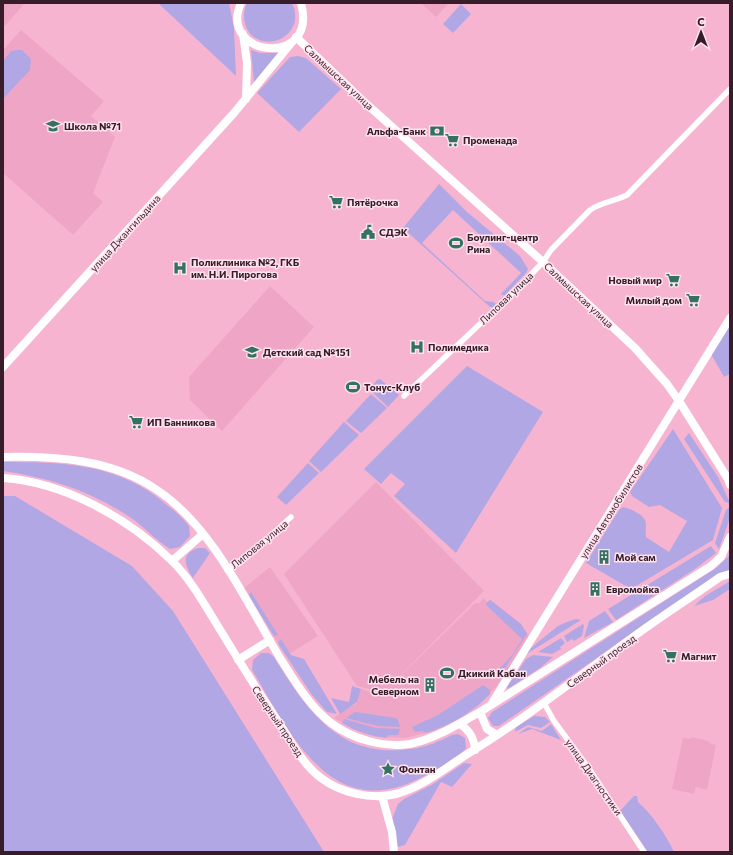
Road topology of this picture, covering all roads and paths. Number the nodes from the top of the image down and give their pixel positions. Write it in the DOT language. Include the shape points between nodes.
graph roads {
  1 [pos="300,3"];
  2 [pos="239,5"];
  3 [pos="243,34"];
  4 [pos="294,40"];
  5 [pos="730,89"];
  6 [pos="246,99"];
  7 [pos="543,262"];
  8 [pos="730,318"];
  9 [pos="3,367"];
  10 [pos="404,396"];
  11 [pos="680,401"];
  12 [pos="3,457"];
  13 [pos="3,478"];
  14 [pos="729,482"];
  15 [pos="291,517"];
  16 [pos="203,534"];
  17 [pos="730,538"];
  18 [pos="172,561"];
  19 [pos="227,570"];
  20 [pos="730,574"];
  21 [pos="270,640"];
  22 [pos="238,660"];
  23 [pos="544,703"];
  24 [pos="492,704"];
  25 [pos="480,712"];
  26 [pos="460,724"];
  27 [pos="497,735"];
  28 [pos="475,750"];
  29 [pos="382,796"];
  30 [pos="394,852"];
  31 [pos="644,852"];
  1 -- 4 [label="main road, улица Джангильдина" via="304,14 302,26"];
  2 -- 3 [label="main road" via="239,26"];
  3 -- 4 [label="main road" via="253,44 266,49 280,48"];
  3 -- 6 [label="main road" via="247,63"];
  4 -- 6 [label="main road, улица Джангильдина"];
  4 -- 7 [label="main road, Салмышская улица"];
  5 -- 7 [label="street, Липовая улица" via="627,195 595,206 551,250"];
  6 -- 9 [label="main road, улица Джангильдина"];
  7 -- 10 [label="street, Липовая улица" via="503,304"];
  7 -- 11 [label="main road, Салмышская улица" via="635,348"];
  8 -- 11 [label="main road, улица Автомобилистов"];
  11 -- 14 [label="main road, Салмышская улица"];
  11 -- 24 [label="main road, улица Автомобилистов"];
  12 -- 16 [label="main road, Северный проезд" via="81,460 120,471 158,490 180,508"];
  13 -- 18 [label="main road, Северный проезд" via="44,486 87,502 134,530"];
  15 -- 19 [label="street, Липовая улица"];
  16 -- 18 [label="main road"];
  16 -- 19 [label="main road, Северный проезд"];
  17 -- 24 [label="main road, Северный проезд" via="721,557 711,566"];
  18 -- 22 [label="main road, Северный проезд" via="202,600"];
  19 -- 21 [label="main road, Северный проезд"];
  20 -- 23 [label="main road, Северный проезд" via="720,577"];
  21 -- 22 [label="main road"];
  21 -- 26 [label="main road, Северный проезд" via="310,702 332,724 357,737 375,742 408,744 430,738"];
  22 -- 29 [label="main road, Северный проезд" via="299,754 320,777 360,795"];
  23 -- 27 [label="main road, Северный проезд"];
  23 -- 31 [label="street, улица Диагностики"];
  24 -- 25 [label="main road, Северный проезд"];
  25 -- 26 [label="main road, Северный проезд"];
  25 -- 27 [label="main road" via="487,729"];
  26 -- 28 [label="main road" via="468,729 474,740"];
  27 -- 28 [label="main road, Северный проезд"];
  28 -- 29 [label="main road, Северный проезд" via="415,786 396,794"];
  29 -- 30 [label="main road" via="392,832"];
}
